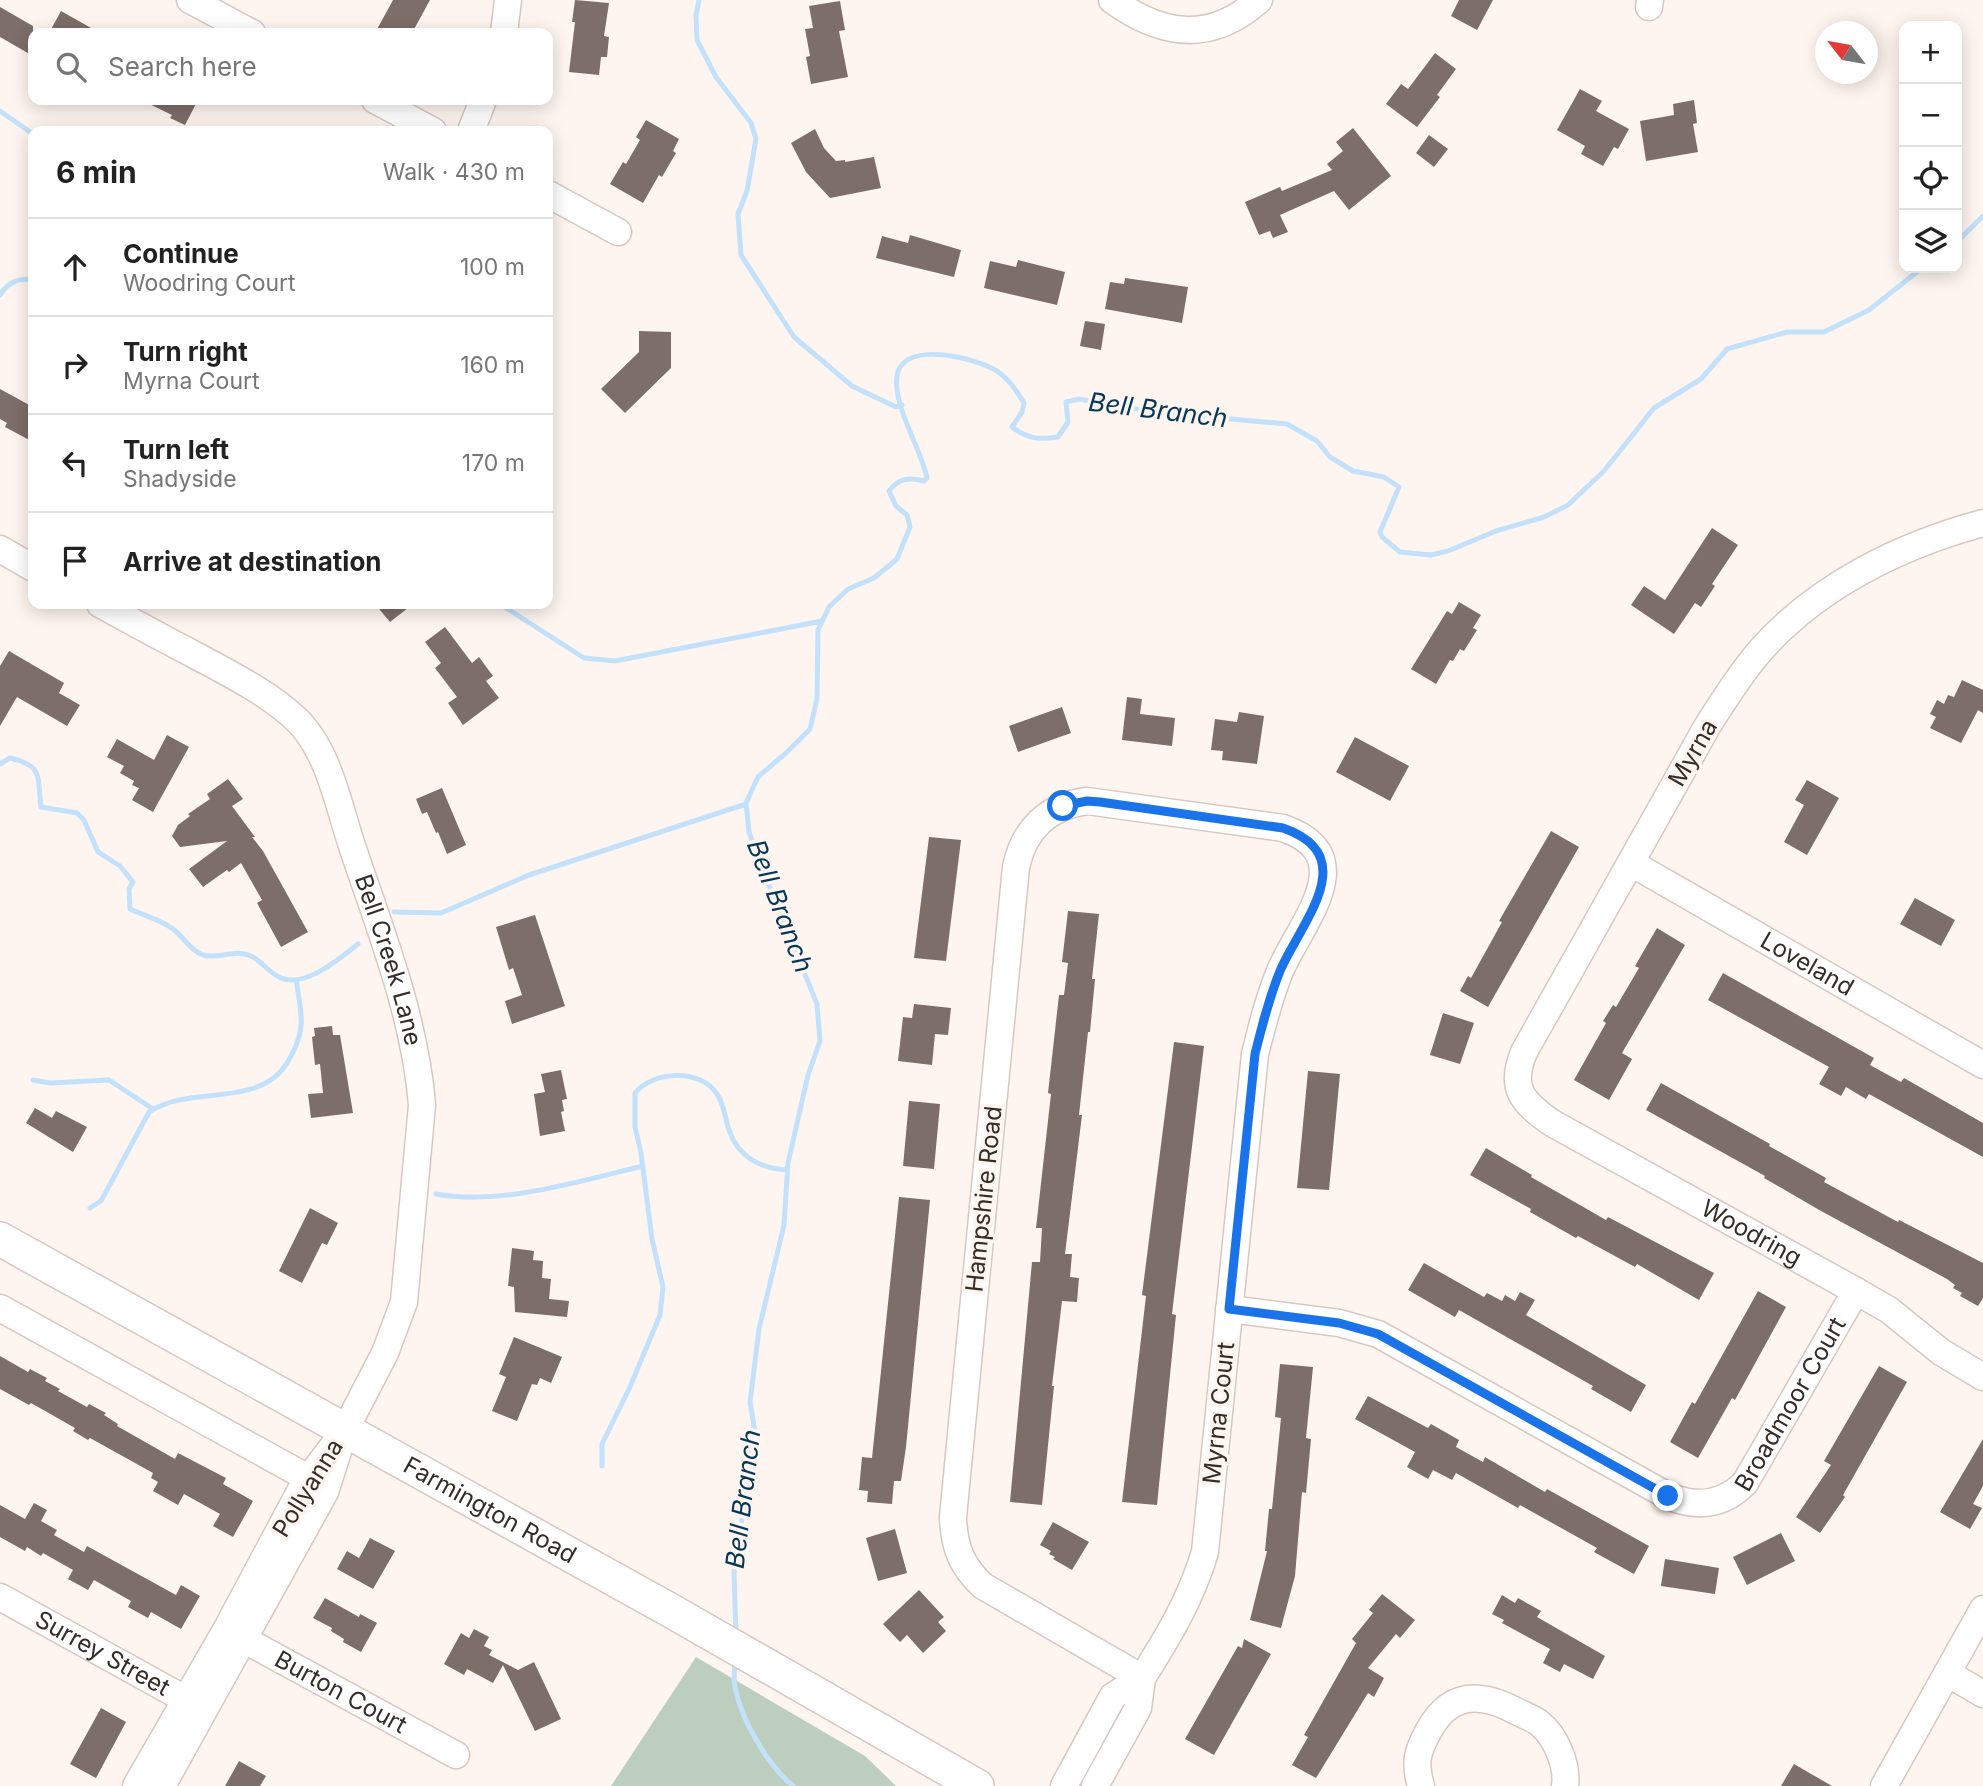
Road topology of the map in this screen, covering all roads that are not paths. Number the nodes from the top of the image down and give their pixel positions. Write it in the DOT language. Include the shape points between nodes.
graph roads {
  1 [pos="190,0"];
  2 [pos="508,0"];
  3 [pos="1112,0"];
  4 [pos="1259,0"];
  5 [pos="243,28"];
  6 [pos="505,28"];
  7 [pos="384,105"];
  8 [pos="481,105"];
  9 [pos="424,126"];
  10 [pos="473,126"];
  11 [pos="553,197"];
  12 [pos="618,232"];
  13 [pos="1983,523"];
  14 [pos="0,549"];
  15 [pos="28,565"];
  16 [pos="109,609"];
  17 [pos="1318,855"];
  18 [pos="1631,863"];
  19 [pos="1983,1065"];
  20 [pos="1519,1090"];
  21 [pos="0,1240"];
  22 [pos="1857,1291"];
  23 [pos="0,1307"];
  24 [pos="1229,1309"];
  25 [pos="1983,1377"];
  26 [pos="345,1430"];
  27 [pos="316,1485"];
  28 [pos="0,1597"];
  29 [pos="1983,1609"];
  30 [pos="235,1635"];
  31 [pos="1947,1673"];
  32 [pos="1142,1678"];
  33 [pos="1983,1694"];
  34 [pos="195,1705"];
  35 [pos="456,1755"];
  36 [pos="136,1786"];
  37 [pos="162,1786"];
  38 [pos="977,1786"];
  39 [pos="1064,1786"];
  40 [pos="1095,1786"];
  41 [pos="1421,1786"];
  42 [pos="1565,1786"];
  43 [pos="1884,1786"];
  1 -- 5 [label="street"];
  2 -- 6 [label="street"];
  3 -- 4 [label="street" via="1144,19 1189,31 1227,23"];
  7 -- 9 [label="street"];
  8 -- 10 [label="street"];
  11 -- 12 [label="street"];
  13 -- 18 [label="street, Myrna" via="1894,553 1790,621 1734,683"];
  14 -- 15 [label="street"];
  16 -- 26 [label="street, Bell Creek Lane" via="231,674 279,705 305,730 329,775 389,956 419,1074 421,1136 404,1302 385,1353"];
  17 -- 24 [label="street, Myrna Court" via="1323,876 1320,895 1280,972 1255,1054"];
  17 -- 32 [label="street, Hampshire Road" via="1304,838 1283,828 1100,802 1063,806 1042,818 1026,836 1016,867 953,1538 963,1565 982,1586"];
  18 -- 19 [label="street, Loveland"];
  18 -- 20 [label="street, Myrna" via="1524,1052 1517,1069"];
  20 -- 22 [label="street, Woodring" via="1534,1110 1552,1123"];
  21 -- 26 [label="main road, Farmington Road"];
  22 -- 24 [label="street, Broadmoor Court" via="1745,1483 1711,1502 1682,1502 1668,1496 1378,1334 1339,1323"];
  22 -- 25 [label="street, Woodring"];
  23 -- 27 [label="street"];
  24 -- 32 [label="street, Myrna Court" via="1205,1552 1190,1597"];
  26 -- 27 [label="street, Pollyanna"];
  26 -- 38 [label="main road, Farmington Road"];
  27 -- 30 [label="street, Pollyanna"];
  28 -- 34 [label="street, Surrey Street"];
  29 -- 31 [label="street"];
  30 -- 34 [label="street, Pollyanna"];
  30 -- 35 [label="street, Burton Court"];
  31 -- 33 [label="street"];
  31 -- 43 [label="street"];
  32 -- 39 [label="street, Myrna Court" via="1113,1696"];
  32 -- 40 [label="street, Myrna Court" via="1138,1708"];
  34 -- 36 [label="street, Pollyanna"];
  34 -- 37 [label="street, Pollyanna"];
  41 -- 42 [label="street" via="1416,1764 1420,1747 1438,1714 1451,1704 1478,1697 1495,1700 1541,1724 1560,1752"];
}
